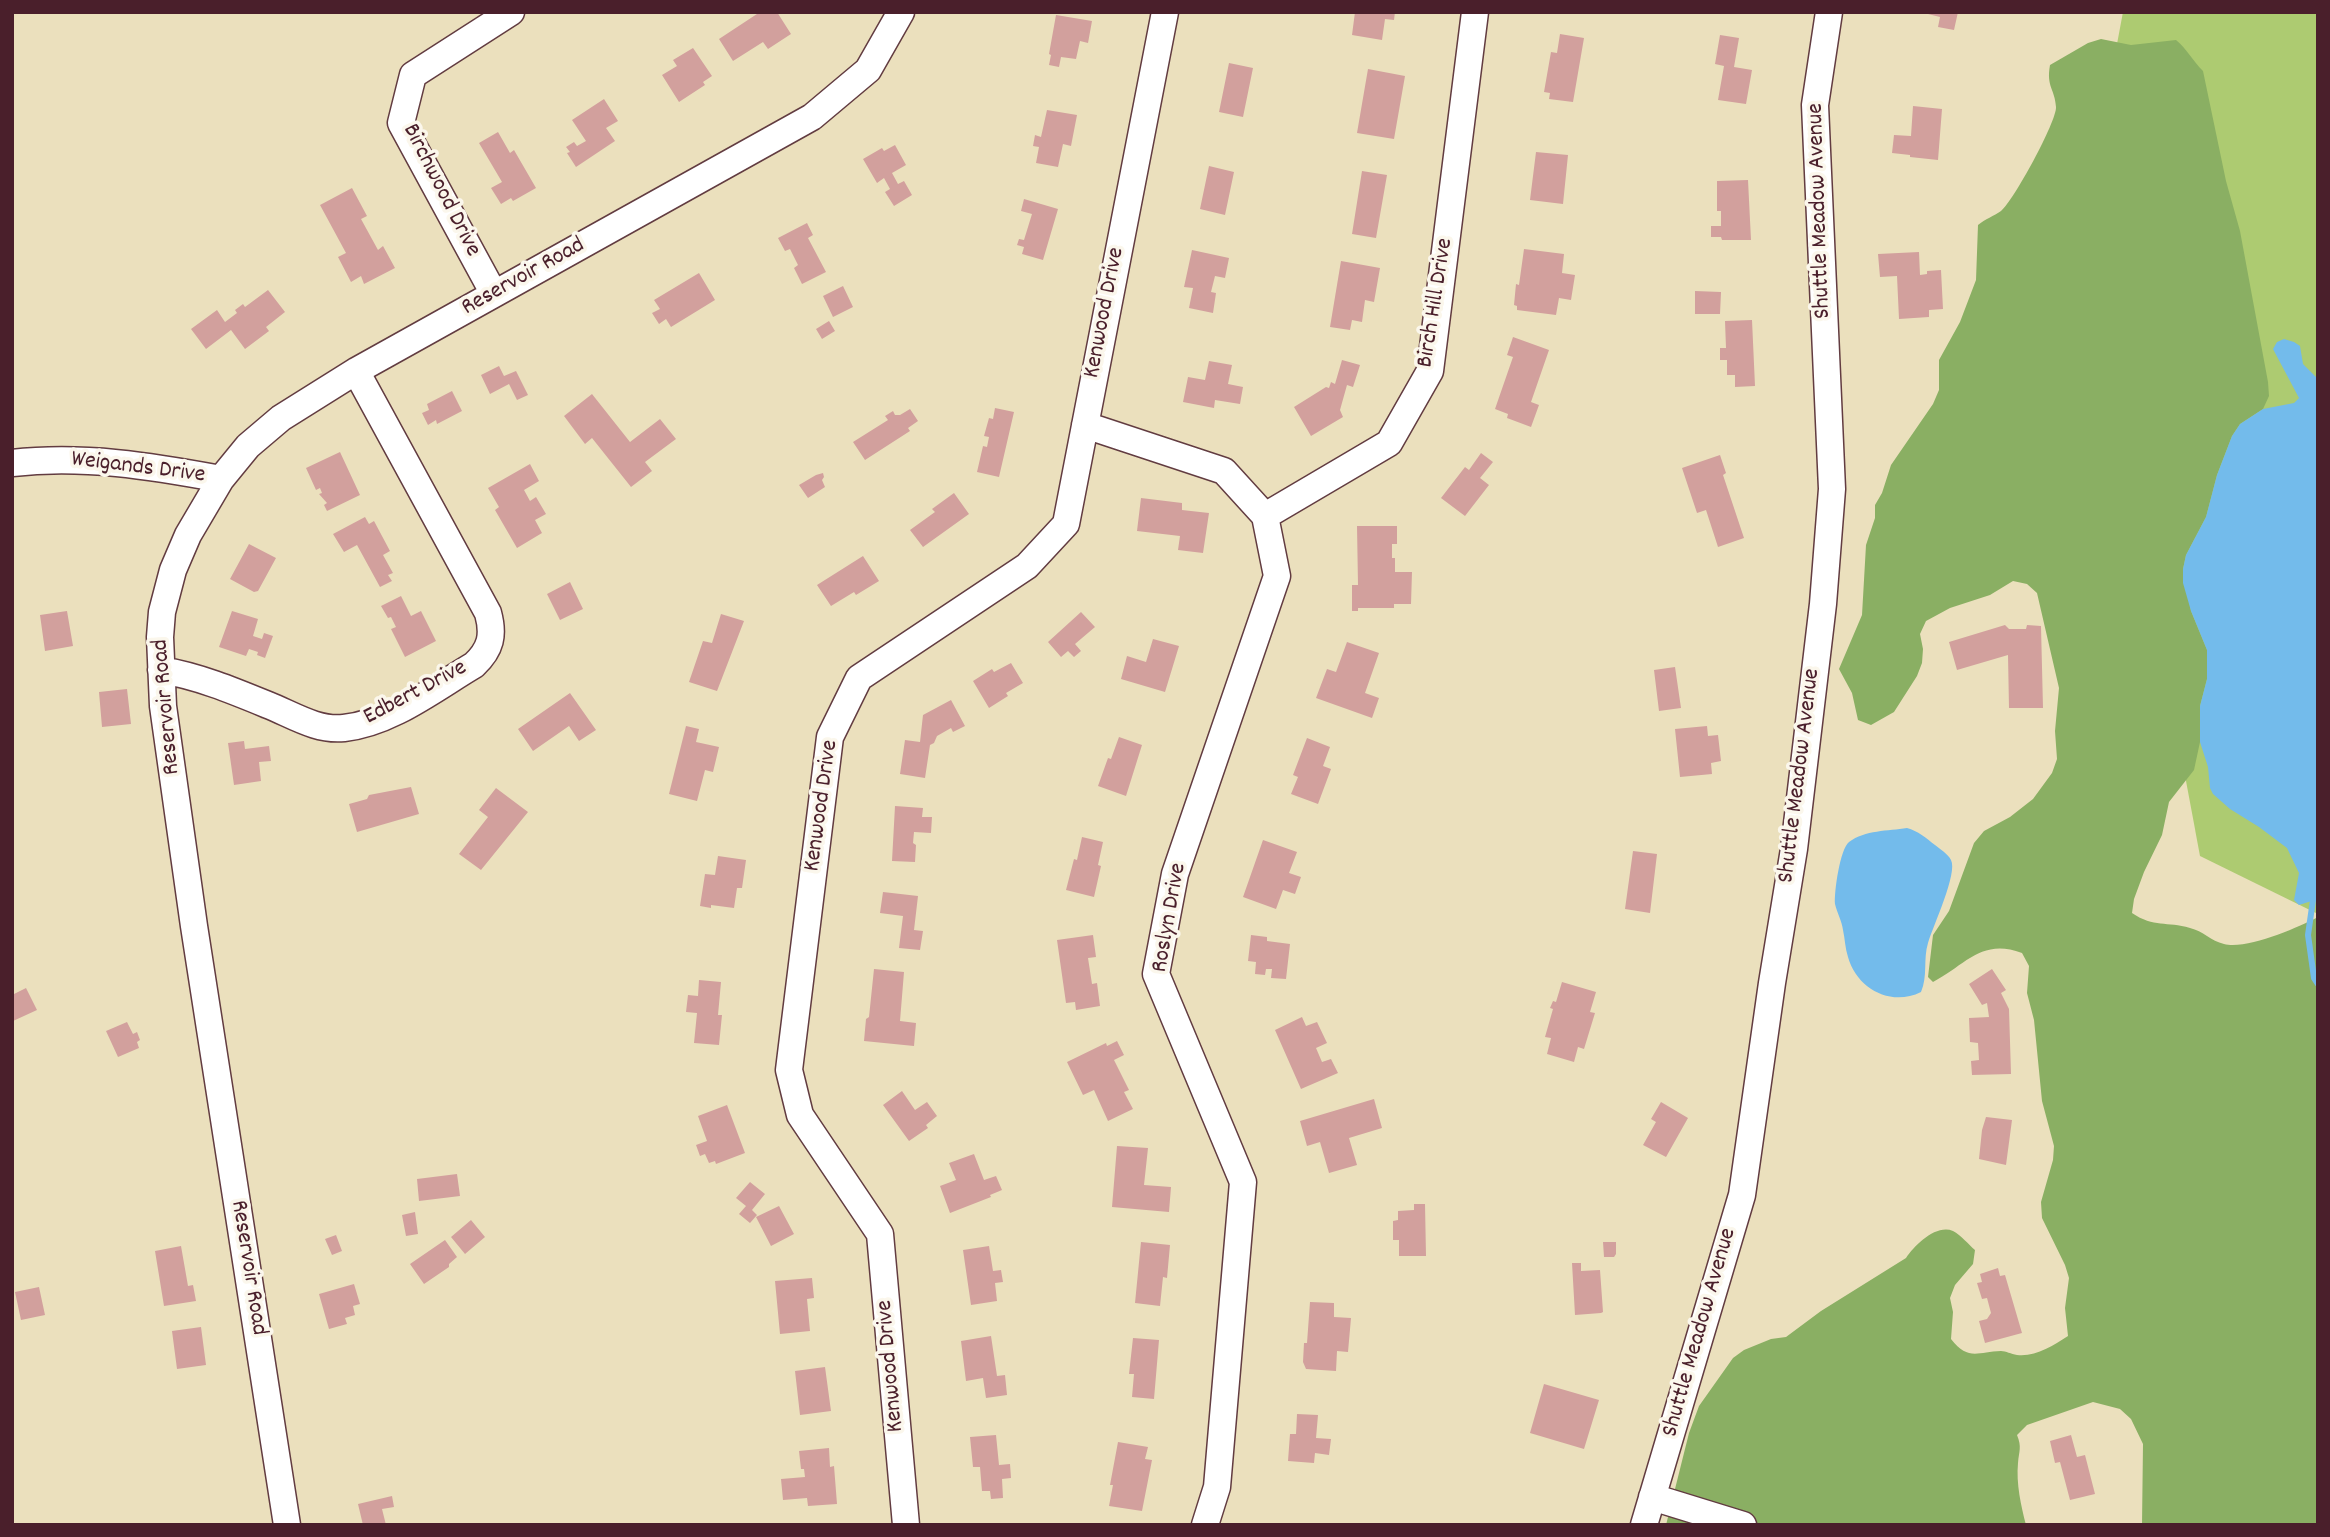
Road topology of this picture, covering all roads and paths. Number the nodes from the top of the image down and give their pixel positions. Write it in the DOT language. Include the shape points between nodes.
graph roads {
  1 [pos="511,12"];
  2 [pos="901,12"];
  3 [pos="1165,12"];
  4 [pos="1475,12"];
  5 [pos="1829,12"];
  6 [pos="494,295"];
  7 [pos="356,371"];
  8 [pos="1085,425"];
  9 [pos="12,463"];
  10 [pos="221,478"];
  11 [pos="1265,516"];
  12 [pos="161,670"];
  13 [pos="1652,1497"];
  14 [pos="287,1525"];
  15 [pos="906,1525"];
  16 [pos="1205,1525"];
  17 [pos="1644,1525"];
  18 [pos="1743,1525"];
  1 -- 6 [label="street, Birchwood Drive" via="413,75 401,123"];
  2 -- 6 [label="street, Reservoir Road" via="868,70 812,117"];
  3 -- 8 [label="street, Kenwood Drive"];
  4 -- 11 [label="street, Birch Hill Drive" via="1430,370 1389,443"];
  5 -- 13 [label="street, Shuttle Meadow Avenue" via="1815,104 1832,489 1794,849 1742,1195"];
  6 -- 7 [label="street, Reservoir Road"];
  7 -- 10 [label="street, Reservoir Road" via="281,418 248,446"];
  7 -- 12 [label="street, Edbert Drive" via="488,613 492,629 485,655 390,714 341,728 316,725 197,678"];
  8 -- 11 [label="street" via="1224,471"];
  8 -- 15 [label="street, Kenwood Drive" via="1066,524 1027,566 859,678 830,737 789,1070 800,1115 880,1234"];
  9 -- 10 [label="street, Weigands Drive" via="88,460"];
  10 -- 12 [label="street, Reservoir Road" via="188,535 167,589"];
  11 -- 16 [label="street, Roslyn Drive" via="1277,576 1175,874 1156,974 1243,1182 1217,1487"];
  12 -- 14 [label="street, Reservoir Road" via="192,913"];
  13 -- 17 [label="street, Shuttle Meadow Avenue"];
  13 -- 18 [label="street"];
}
